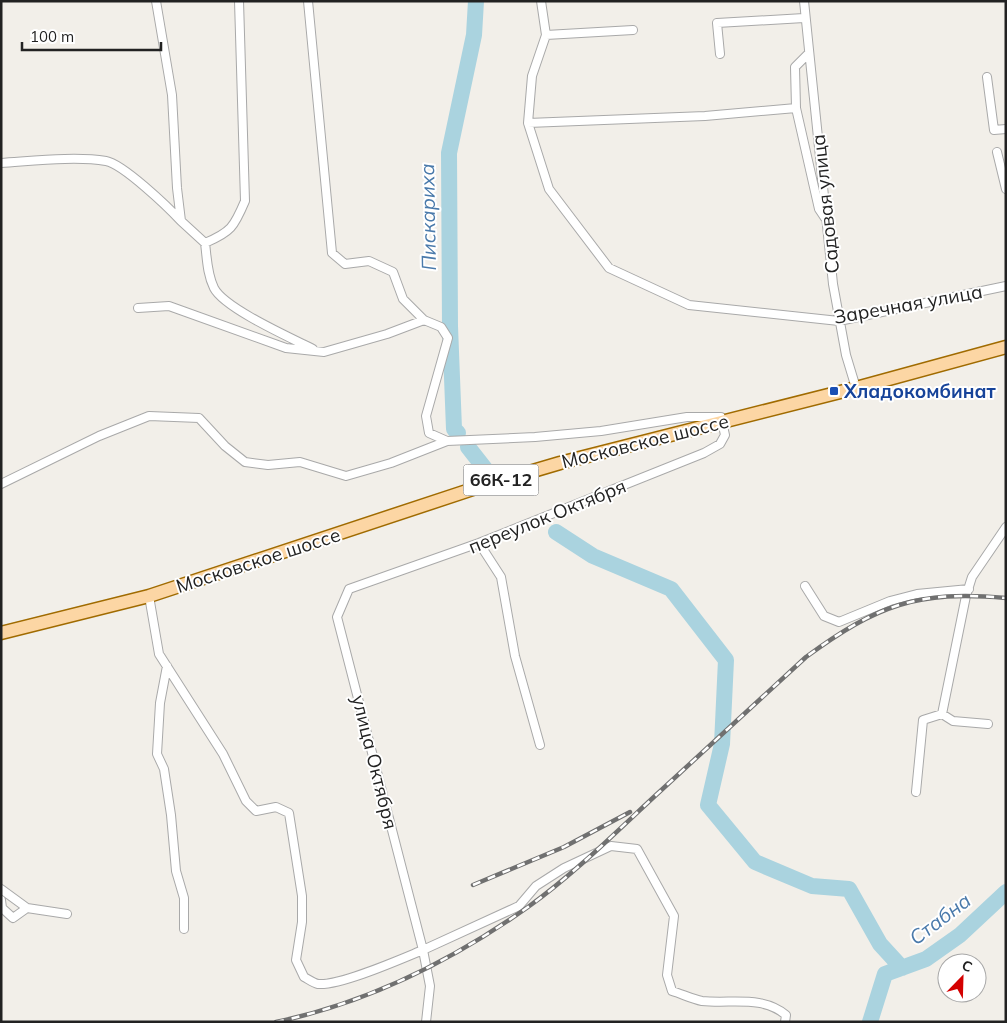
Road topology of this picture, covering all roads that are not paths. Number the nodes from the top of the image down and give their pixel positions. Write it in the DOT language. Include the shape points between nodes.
graph roads {
  1 [pos="156,1"];
  2 [pos="239,1"];
  3 [pos="308,1"];
  4 [pos="541,1"];
  5 [pos="804,1"];
  6 [pos="804,18"];
  7 [pos="633,30"];
  8 [pos="546,35"];
  9 [pos="809,53"];
  10 [pos="720,54"];
  11 [pos="987,77"];
  12 [pos="796,108"];
  13 [pos="528,123"];
  14 [pos="1006,129"];
  15 [pos="996,152"];
  16 [pos="1,163"];
  17 [pos="1006,188"];
  18 [pos="826,220"];
  19 [pos="181,221"];
  20 [pos="205,242"];
  21 [pos="1006,286"];
  22 [pos="138,308"];
  23 [pos="424,320"];
  24 [pos="839,321"];
  25 [pos="1006,347"];
  26 [pos="317,351"];
  27 [pos="856,388"];
  28 [pos="722,422"];
  29 [pos="447,441"];
  30 [pos="1,484"];
  31 [pos="1006,526"];
  32 [pos="479,543"];
  33 [pos="805,586"];
  34 [pos="349,589"];
  35 [pos="968,589"];
  36 [pos="149,596"];
  37 [pos="1,632"];
  38 [pos="167,666"];
  39 [pos="942,714"];
  40 [pos="988,724"];
  41 [pos="540,745"];
  42 [pos="916,792"];
  43 [pos="1,889"];
  44 [pos="1,900"];
  45 [pos="27,908"];
  46 [pos="67,914"];
  47 [pos="184,929"];
  48 [pos="423,950"];
  49 [pos="426,1022"];
  50 [pos="784,1022"];
  1 -- 19 [label="street" via="172,95 176,188"];
  2 -- 20 [label="street" via="244,201 236,221 225,235"];
  3 -- 23 [label="street" via="332,253 345,264 369,262 393,272 403,299"];
  4 -- 8 [label="street"];
  5 -- 6 [label="street, Садовая улица"];
  6 -- 9 [label="street, Садовая улица"];
  6 -- 10 [label="street" via="717,23"];
  7 -- 8 [label="street"];
  8 -- 13 [label="street" via="532,76"];
  9 -- 12 [label="street" via="795,67"];
  9 -- 18 [label="street, Садовая улица"];
  11 -- 14 [label="street" via="994,130"];
  12 -- 13 [label="street" via="705,116"];
  12 -- 18 [label="street" via="819,209"];
  13 -- 24 [label="street, Заречная улица" via="549,189 609,268 690,305"];
  15 -- 17 [label="street"];
  16 -- 19 [label="street" via="47,160 108,162 156,195"];
  18 -- 24 [label="street, Садовая улица"];
  19 -- 20 [label="street"];
  20 -- 26 [label="street" via="215,290 247,316"];
  21 -- 24 [label="street, Заречная улица"];
  22 -- 26 [label="street" via="169,306 286,348"];
  23 -- 26 [label="street" via="387,334 324,352"];
  23 -- 29 [label="street" via="440,327 448,338 426,416 429,433"];
  24 -- 27 [label="street, Садовая улица"];
  25 -- 27 [label="main road, Московское шоссе / 66К-12"];
  27 -- 28 [label="main road, Московское шоссе / 66К-12"];
  28 -- 29 [label="street" via="721,417 687,416 601,431"];
  28 -- 32 [label="street, переулок Октября" via="725,434 720,444 704,452"];
  28 -- 36 [label="main road, Московское шоссе / 66К-12" via="491,483"];
  29 -- 30 [label="street" via="346,476 300,462 245,462 199,418 149,416"];
  31 -- 35 [label="street" via="972,577"];
  32 -- 34 [label="street, переулок Октября"];
  32 -- 41 [label="street" via="501,577 515,656"];
  33 -- 35 [label="street" via="824,616 839,622 890,601 917,594"];
  34 -- 48 [label="street, улица Октября" via="337,617"];
  35 -- 39 [label="street"];
  36 -- 37 [label="main road, Московское шоссе / 66К-12"];
  36 -- 38 [label="street" via="160,654"];
  38 -- 47 [label="street" via="160,703 157,754 164,769 172,815 176,871 184,898"];
  38 -- 48 [label="street" via="223,754 246,800 256,811 276,807 288,813 302,896 296,960 304,977 317,984 332,982 386,966"];
  39 -- 40 [label="street" via="952,721"];
  39 -- 42 [label="street" via="923,720"];
  43 -- 45 [label="street"];
  44 -- 45 [label="street" via="2,908 13,918"];
  45 -- 46 [label="street"];
  48 -- 49 [label="street, улица Октября" via="430,986"];
  48 -- 50 [label="street" via="519,906 536,886 564,868 611,846 637,849 674,916 667,975 672,991 701,1001 764,1002 786,1016"];
}
